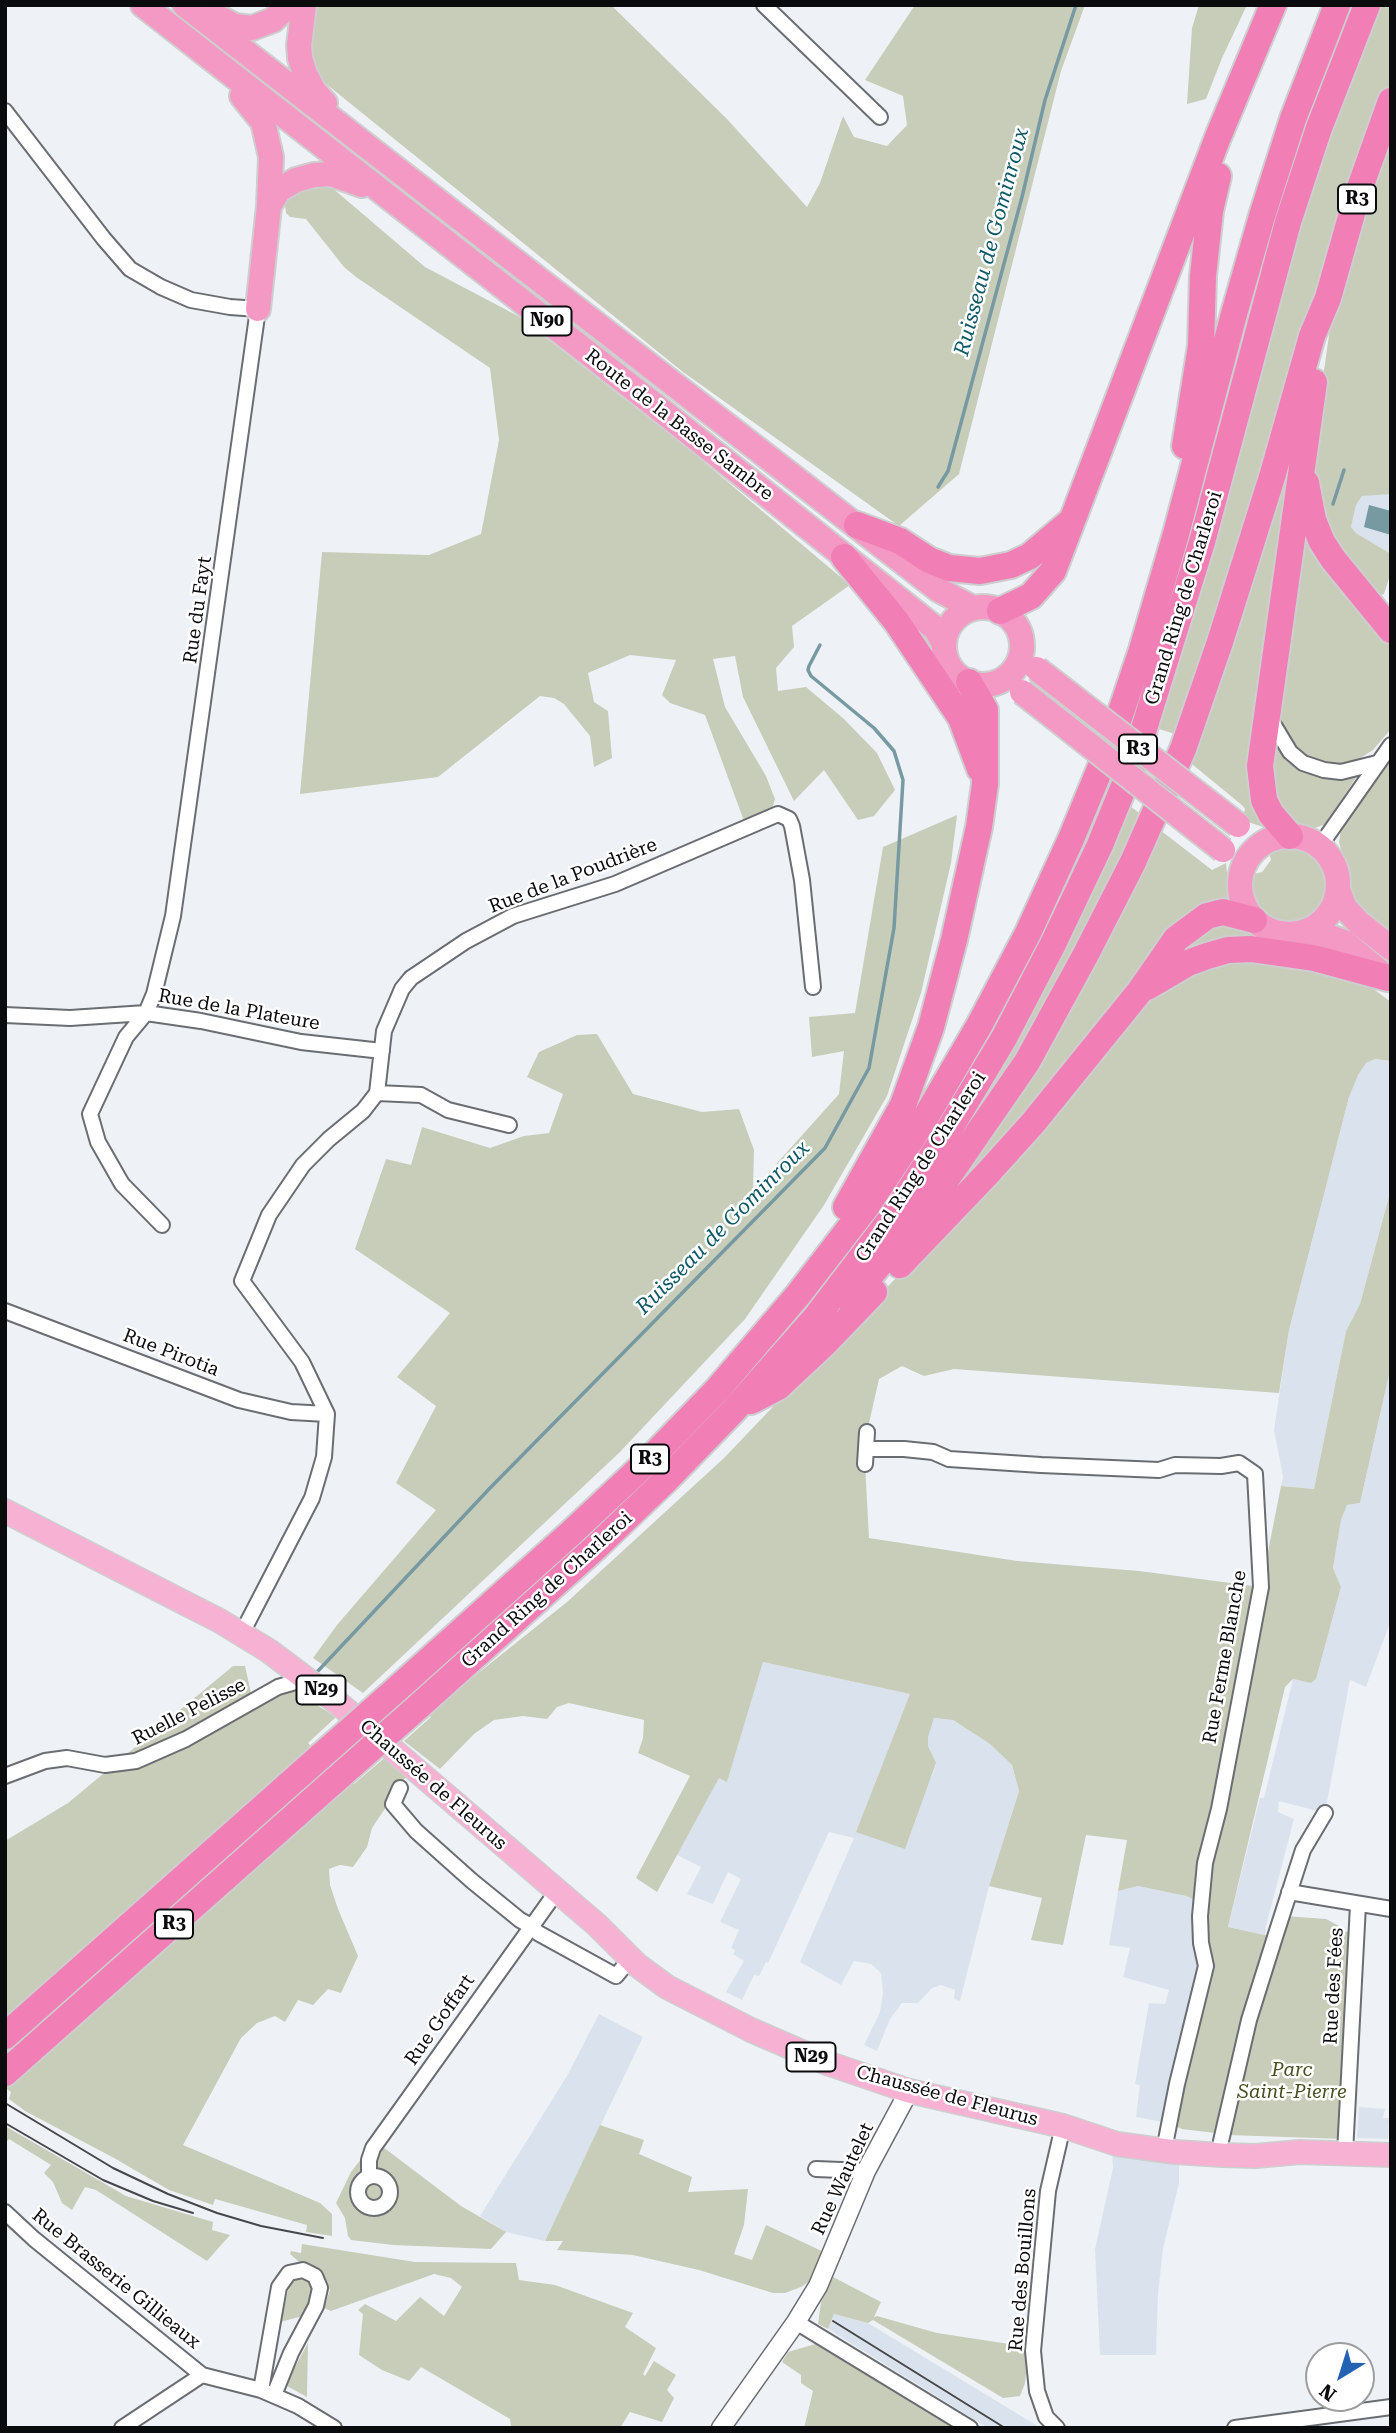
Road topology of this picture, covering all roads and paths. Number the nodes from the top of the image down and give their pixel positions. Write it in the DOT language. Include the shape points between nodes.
graph roads {
  1 [pos="143,5"];
  2 [pos="186,5"];
  3 [pos="197,5"];
  4 [pos="289,5"];
  5 [pos="304,5"];
  6 [pos="764,5"];
  7 [pos="1273,5"];
  8 [pos="1337,5"];
  9 [pos="1367,5"];
  10 [pos="182,36"];
  11 [pos="1236,96"];
  12 [pos="1391,101"];
  13 [pos="5,111"];
  14 [pos="327,114"];
  15 [pos="880,117"];
  16 [pos="382,192"];
  17 [pos="269,206"];
  18 [pos="1328,298"];
  19 [pos="258,309"];
  20 [pos="1303,451"];
  21 [pos="1070,522"];
  22 [pos="857,525"];
  23 [pos="1176,534"];
  24 [pos="844,557"];
  25 [pos="973,608"];
  26 [pos="1000,611"];
  27 [pos="1391,630"];
  28 [pos="944,644"];
  29 [pos="1022,648"];
  30 [pos="969,682"];
  31 [pos="996,683"];
  32 [pos="1268,715"];
  33 [pos="1391,745"];
  34 [pos="1377,763"];
  35 [pos="985,784"];
  36 [pos="1282,837"];
  37 [pos="1320,846"];
  38 [pos="1241,874"];
  39 [pos="1338,890"];
  40 [pos="1254,920"];
  41 [pos="1304,932"];
  42 [pos="1391,948"];
  43 [pos="1389,979"];
  44 [pos="813,987"];
  45 [pos="1140,991"];
  46 [pos="146,1013"];
  47 [pos="5,1015"];
  48 [pos="382,1051"];
  49 [pos="377,1093"];
  50 [pos="509,1125"];
  51 [pos="162,1225"];
  52 [pos="798,1295"];
  53 [pos="5,1311"];
  54 [pos="778,1387"];
  55 [pos="734,1410"];
  56 [pos="327,1414"];
  57 [pos="867,1432"];
  58 [pos="866,1449"];
  59 [pos="865,1464"];
  60 [pos="5,1511"];
  61 [pos="242,1633"];
  62 [pos="306,1679"];
  63 [pos="5,1776"];
  64 [pos="400,1788"];
  65 [pos="1325,1813"];
  66 [pos="557,1891"];
  67 [pos="1289,1892"];
  68 [pos="1358,1905"];
  69 [pos="1391,1909"];
  70 [pos="597,1925"];
  71 [pos="531,1926"];
  72 [pos="630,1959"];
  73 [pos="718,2012"];
  74 [pos="5,2036"];
  75 [pos="5,2073"];
  76 [pos="909,2091"];
  77 [pos="1063,2126"];
  78 [pos="1221,2141"];
  79 [pos="1165,2143"];
  80 [pos="1300,2152"];
  81 [pos="1345,2153"];
  82 [pos="1391,2155"];
  83 [pos="816,2169"];
  84 [pos="866,2171"];
  85 [pos="369,2177"];
  86 [pos="5,2212"];
  87 [pos="796,2322"];
  88 [pos="202,2375"];
  89 [pos="267,2392"];
  90 [pos="1391,2407"];
  91 [pos="122,2428"];
  92 [pos="334,2428"];
  93 [pos="721,2428"];
  94 [pos="970,2428"];
  95 [pos="1056,2428"];
  96 [pos="1235,2428"];
  1 -- 10 [label="highway, Route de la Basse Sambre / N90"];
  2 -- 14 [label="highway, Route de la Basse Sambre / N90"];
  3 -- 4 [label="highway" via="243,29 273,20"];
  5 -- 14 [label="highway, N90" via="300,58"];
  6 -- 15 [label="street"];
  7 -- 11 [label="highway"];
  8 -- 23 [label="highway, Grand Ring de Charleroi / R3" via="1262,216"];
  9 -- 55 [label="highway, Grand Ring de Charleroi / R3" via="1288,222 1167,659 1133,764 1100,845 1004,1038 947,1133 888,1223 817,1316"];
  10 -- 16 [label="highway, Route de la Basse Sambre / N90"];
  10 -- 17 [label="highway, N90" via="263,122 271,157"];
  11 -- 21 [label="highway"];
  11 -- 23 [label="highway" via="1210,211 1201,346 1176,493"];
  12 -- 18 [label="highway, R3"];
  13 -- 19 [label="street" via="130,269 191,299"];
  14 -- 22 [label="highway, Route de la Basse Sambre / N90"];
  16 -- 17 [label="highway, N90" via="331,174 314,175 279,190"];
  16 -- 24 [label="highway, Route de la Basse Sambre / N90"];
  17 -- 19 [label="highway, N90"];
  18 -- 20 [label="highway"];
  18 -- 54 [label="highway" via="1312,336 1272,477 1183,749 1127,874 1027,1062 928,1207"];
  19 -- 46 [label="street, Rue du Fayt" via="173,916"];
  20 -- 27 [label="highway" via="1308,500 1322,542"];
  20 -- 32 [label="highway"];
  21 -- 22 [label="highway" via="1030,556 1011,565 979,570 949,568 900,541"];
  21 -- 26 [label="highway" via="1053,571 1041,587"];
  22 -- 25 [label="highway, Route de la Basse Sambre / N90" via="939,590"];
  23 -- 52 [label="highway, Grand Ring de Charleroi / R3" via="1109,747 1028,933 924,1120 866,1207"];
  24 -- 28 [label="highway, Route de la Basse Sambre / N90" via="936,629"];
  24 -- 35 [label="highway" via="896,621 961,719"];
  25 -- 26 [label="highway"];
  25 -- 28 [label="highway" via="949,625"];
  26 -- 29 [label="highway" via="1014,622"];
  28 -- 30 [label="highway" via="953,671"];
  29 -- 31 [label="highway" via="1017,666"];
  29 -- 36 [label="highway, bridge" via="1037,669 1238,825 1254,834"];
  30 -- 31 [label="highway"];
  30 -- 35 [label="highway" via="985,710"];
  31 -- 38 [label="highway, bridge" via="1022,692 1223,850"];
  32 -- 34 [label="street" via="1290,752 1303,763 1341,772"];
  32 -- 36 [label="highway" via="1260,766 1263,790"];
  33 -- 34 [label="street"];
  34 -- 37 [label="street"];
  35 -- 52 [label="highway" via="954,940 931,1027 903,1105 835,1227 810,1261"];
  36 -- 37 [label="highway"];
  36 -- 38 [label="highway" via="1253,852"];
  37 -- 39 [label="highway" via="1332,860"];
  38 -- 40 [label="highway" via="1241,894"];
  39 -- 41 [label="highway" via="1327,916"];
  39 -- 42 [label="highway" via="1345,908"];
  40 -- 41 [label="highway" via="1277,933"];
  40 -- 45 [label="highway" via="1223,912 1207,916 1176,939"];
  41 -- 43 [label="highway" via="1343,942"];
  43 -- 45 [label="highway" via="1314,958 1240,950 1188,963"];
  44 -- 48 [label="street, Rue de la Poudrière" via="792,826 778,814 615,884 513,916 466,942 411,978 402,989 384,1031"];
  45 -- 54 [label="highway" via="987,1174"];
  46 -- 47 [label="street, Rue de la Plateure" via="70,1018"];
  46 -- 48 [label="street, Rue de la Plateure" via="301,1042"];
  46 -- 51 [label="street, Rue du Fayt" via="126,1037 90,1114 98,1142 122,1184"];
  48 -- 49 [label="street, Rue de la Poudrière"];
  49 -- 50 [label="street" via="421,1095 448,1110"];
  49 -- 56 [label="street" via="303,1165 269,1215 242,1281 302,1362"];
  52 -- 74 [label="highway, Grand Ring de Charleroi / R3, bridge" via="717,1390 571,1533"];
  53 -- 56 [label="street, Rue Pirotia" via="239,1400 291,1412"];
  54 -- 55 [label="highway"];
  55 -- 75 [label="highway, Grand Ring de Charleroi / R3, bridge" via="596,1547"];
  56 -- 61 [label="street" via="324,1457 312,1498"];
  57 -- 58 [label="street"];
  58 -- 59 [label="street"];
  58 -- 79 [label="street, Rue Ferme Blanche" via="933,1452 949,1459 1159,1470 1175,1465 1240,1463 1255,1474 1261,1587 1205,1863 1200,1916 1206,1966"];
  60 -- 61 [label="main road, Chaussée de Fleurus / N29"];
  61 -- 62 [label="main road, Chaussée de Fleurus / N29"];
  62 -- 63 [label="street, Ruelle Pelisse" via="278,1687 136,1762 105,1765 56,1759"];
  62 -- 66 [label="main road, Chaussée de Fleurus / N29"];
  64 -- 71 [label="street" via="393,1804 416,1831"];
  65 -- 67 [label="street" via="1303,1850"];
  66 -- 70 [label="main road, Chaussée de Fleurus / N29"];
  66 -- 71 [label="street, Rue Goffart"];
  67 -- 68 [label="street"];
  67 -- 78 [label="street" via="1250,2020"];
  68 -- 69 [label="street"];
  68 -- 81 [label="street, Rue des Fées"];
  70 -- 72 [label="main road, Chaussée de Fleurus / N29"];
  70 -- 73 [label="main road, Chaussée de Fleurus / N29"];
  71 -- 72 [label="street" via="616,1976"];
  71 -- 85 [label="street, Rue Goffart" via="373,2148"];
  72 -- 73 [label="main road, Chaussée de Fleurus / N29" via="667,1987"];
  73 -- 76 [label="main road, Chaussée de Fleurus / N29" via="827,2063"];
  76 -- 77 [label="main road, Chaussée de Fleurus / N29"];
  76 -- 84 [label="street, Rue Wautelet"];
  77 -- 79 [label="main road, Chaussée de Fleurus / N29" via="1117,2144"];
  77 -- 95 [label="street, Rue des Bouillons" via="1048,2191 1033,2351 1037,2391 1046,2417"];
  78 -- 79 [label="main road, Chaussée de Fleurus / N29"];
  78 -- 80 [label="main road, Chaussée de Fleurus / N29"];
  79 -- 80 [label="main road, Chaussée de Fleurus / N29" via="1255,2156"];
  80 -- 81 [label="main road, Chaussée de Fleurus / N29"];
  81 -- 82 [label="main road, Chaussée de Fleurus / N29"];
  83 -- 84 [label="street"];
  84 -- 87 [label="street, Rue Wautelet" via="818,2286"];
  86 -- 88 [label="street, Rue Brasserie Gillieaux"];
  87 -- 93 [label="street"];
  87 -- 94 [label="street"];
  88 -- 89 [label="street"];
  88 -- 91 [label="street"];
  89 -- 89 [label="street" via="316,2306 320,2288 315,2276 303,2270 289,2273 279,2287"];
  89 -- 92 [label="street"];
  90 -- 96 [label="street"];
}
